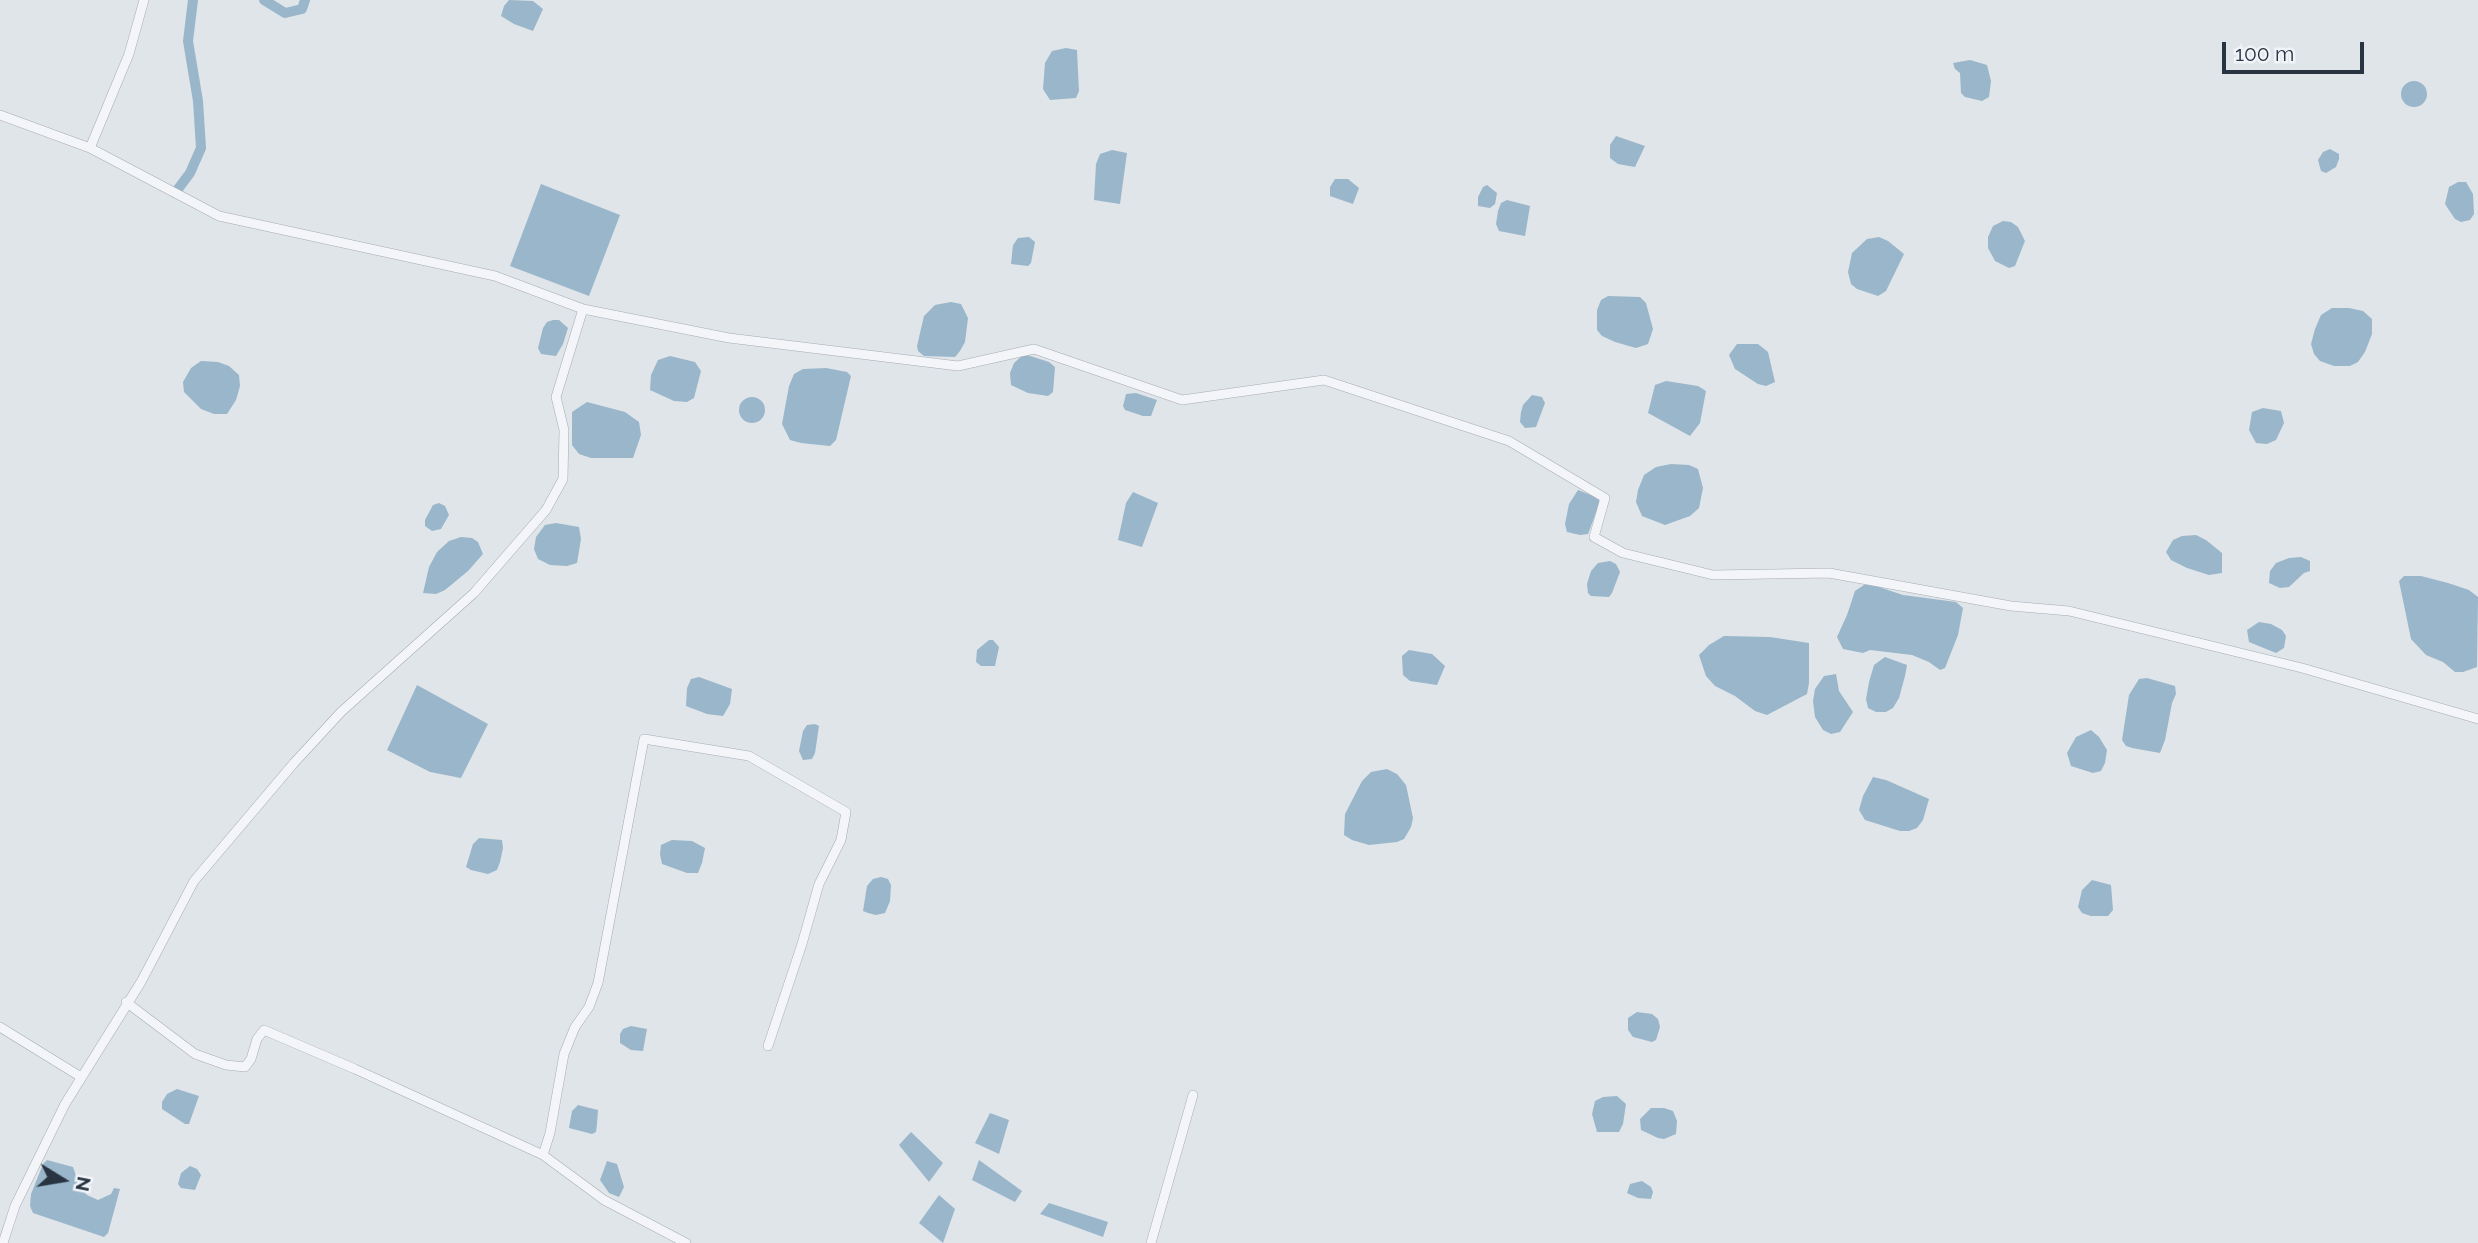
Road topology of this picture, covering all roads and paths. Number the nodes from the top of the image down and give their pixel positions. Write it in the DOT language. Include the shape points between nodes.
graph roads {
  1 [pos="144,0"];
  2 [pos="0,115"];
  3 [pos="90,148"];
  4 [pos="583,309"];
  5 [pos="2478,719"];
  6 [pos="127,1002"];
  7 [pos="0,1027"];
  8 [pos="768,1046"];
  9 [pos="81,1077"];
  10 [pos="1193,1095"];
  11 [pos="543,1155"];
  12 [pos="3,1243"];
  13 [pos="686,1243"];
  14 [pos="1151,1243"];
  1 -- 3 [label="street" via="129,54"];
  2 -- 3 [label="street"];
  3 -- 4 [label="street" via="219,216 495,276"];
  4 -- 5 [label="street" via="729,338 958,366 1034,349 1182,400 1324,380 1508,442 1605,498 1594,537 1623,553 1713,575 1829,573 2011,606 2069,611 2302,668"];
  4 -- 6 [label="street" via="556,397 564,430 563,479 546,510 474,593 341,712 293,763 194,881"];
  6 -- 9 [label="street"];
  6 -- 11 [label="street" via="205,1058 245,1067 264,1030"];
  7 -- 9 [label="street"];
  8 -- 11 [label="street" via="819,884 841,840 846,813 749,757 643,739 598,983 564,1054"];
  9 -- 12 [label="street" via="15,1206"];
  10 -- 14 [label="street"];
  11 -- 13 [label="street" via="604,1200"];
}
